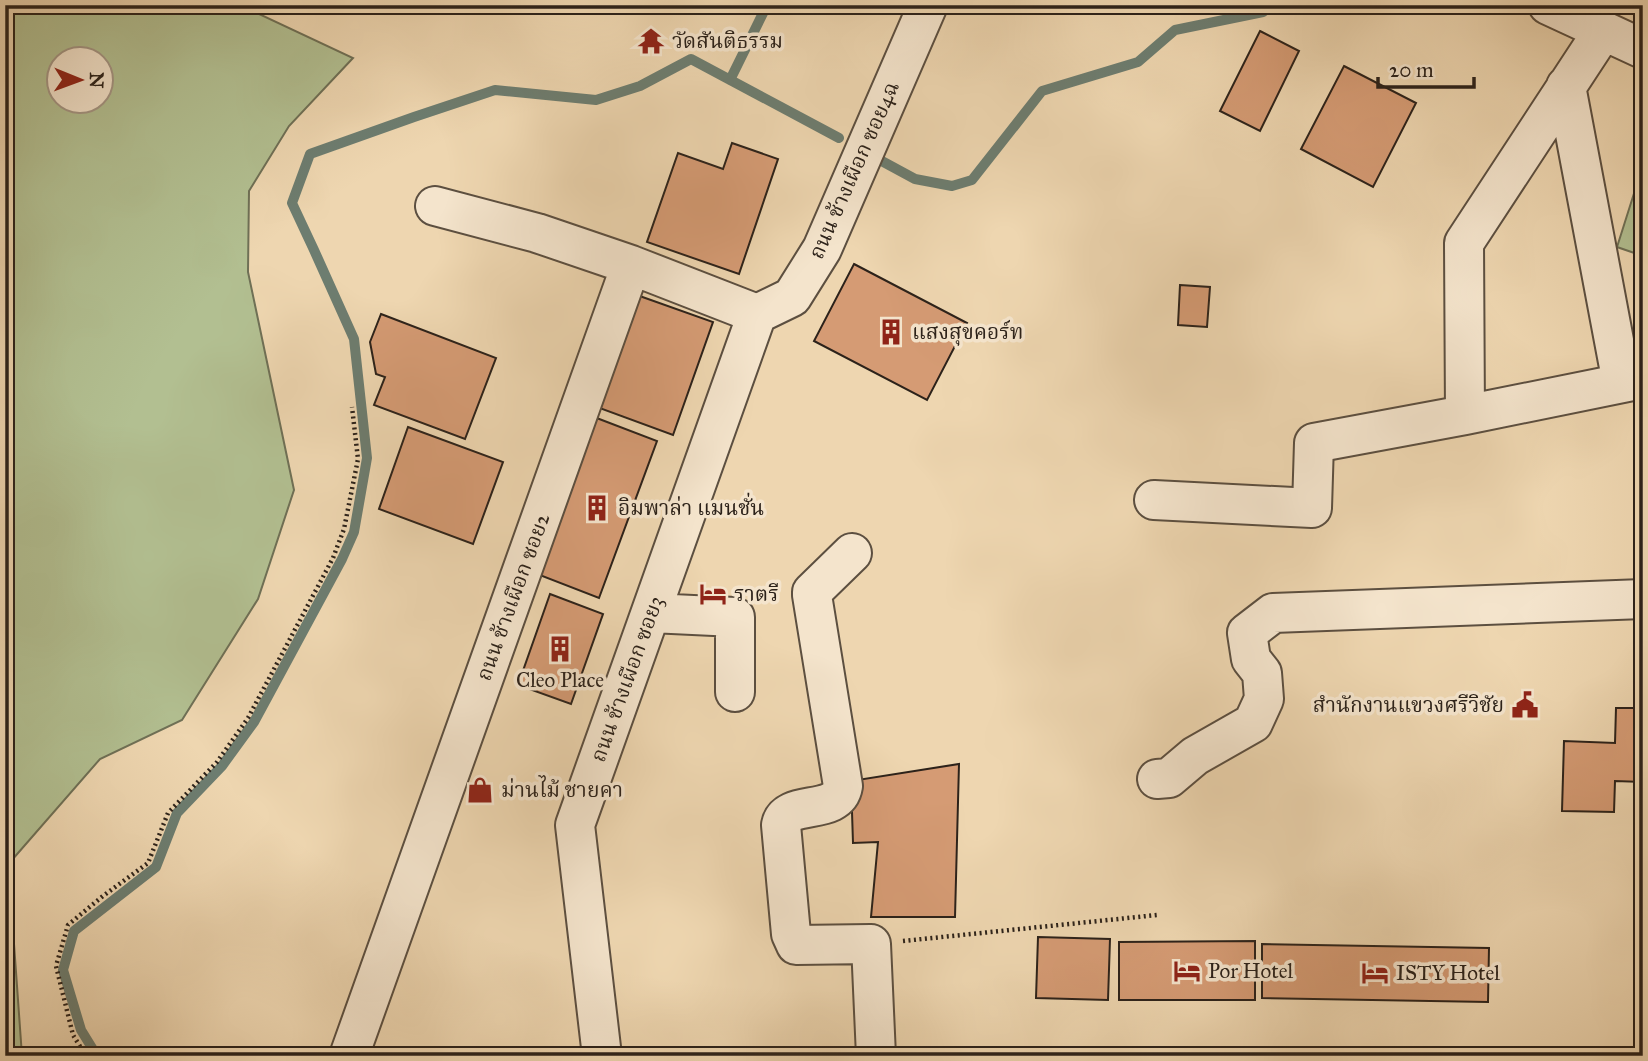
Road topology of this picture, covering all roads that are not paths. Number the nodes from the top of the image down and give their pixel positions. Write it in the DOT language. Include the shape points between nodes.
graph roads {
  1 [pos="928,5"];
  2 [pos="1548,5"];
  3 [pos="1603,31"];
  4 [pos="1643,49"];
  5 [pos="1566,86"];
  6 [pos="435,206"];
  7 [pos="631,265"];
  8 [pos="757,314"];
  9 [pos="1632,381"];
  10 [pos="1465,415"];
  11 [pos="1154,500"];
  12 [pos="852,553"];
  13 [pos="1643,599"];
  14 [pos="651,613"];
  15 [pos="735,692"];
  16 [pos="1157,779"];
  17 [pos="349,1056"];
  18 [pos="602,1056"];
  19 [pos="876,1056"];
  1 -- 8 [label="street, ถนน ช้างเผือก ซอย4ฉ" via="822,249 792,297"];
  2 -- 3 [label="street"];
  3 -- 4 [label="street"];
  3 -- 5 [label="street"];
  5 -- 9 [label="street"];
  5 -- 10 [label="street" via="1464,243"];
  6 -- 7 [label="street" via="537,233"];
  7 -- 8 [label="street"];
  7 -- 17 [label="street, ถนน ช้างเผือก ซอย2"];
  8 -- 14 [label="street, ถนน ช้างเผือก ซอย3"];
  9 -- 10 [label="street"];
  10 -- 11 [label="street" via="1314,443 1312,508"];
  12 -- 19 [label="street" via="812,592 842,794 834,802 794,811 781,825 791,934 796,945 871,944"];
  13 -- 16 [label="street" via="1273,614 1247,633 1251,659 1262,673 1264,699 1253,723 1195,756 1169,778"];
  14 -- 15 [label="street" via="735,617"];
  14 -- 18 [label="street, ถนน ช้างเผือก ซอย3" via="575,825"];
}
